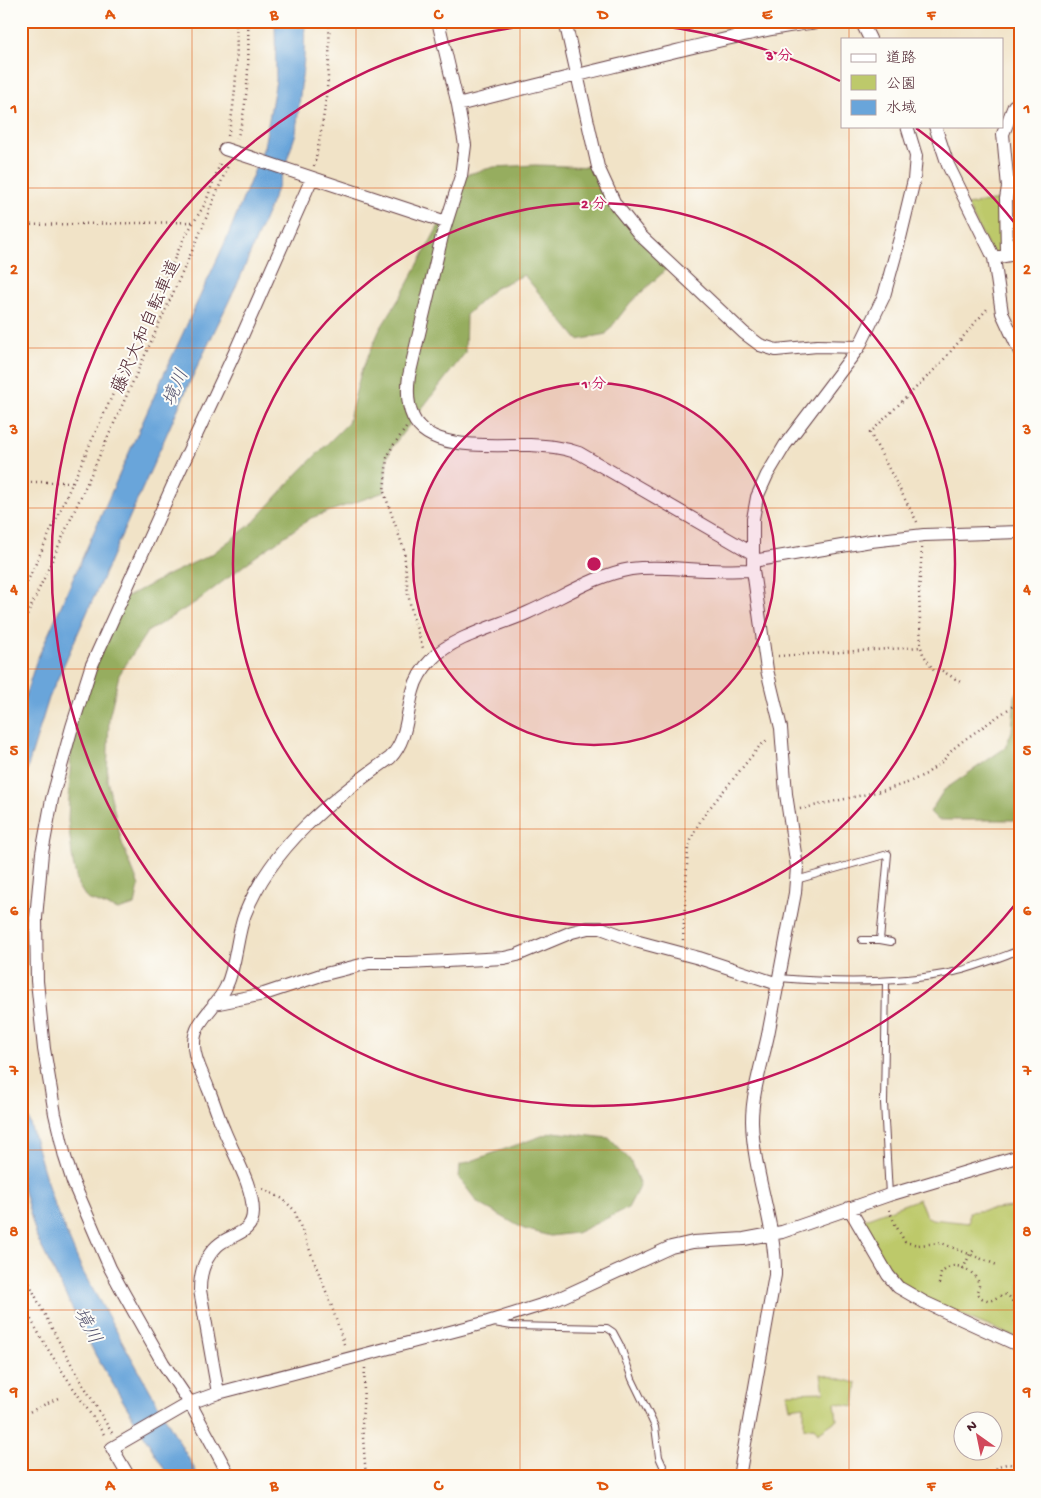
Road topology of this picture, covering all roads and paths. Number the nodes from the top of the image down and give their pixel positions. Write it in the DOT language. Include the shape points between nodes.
graph roads {
  1 [pos="236,21"];
  2 [pos="248,21"];
  3 [pos="329,21"];
  4 [pos="438,21"];
  5 [pos="565,21"];
  6 [pos="833,21"];
  7 [pos="861,21"];
  8 [pos="870,38"];
  9 [pos="576,74"];
  10 [pos="458,105"];
  11 [pos="1020,107"];
  12 [pos="909,128"];
  13 [pos="936,128"];
  14 [pos="232,151"];
  15 [pos="310,177"];
  16 [pos="1014,187"];
  17 [pos="194,222"];
  18 [pos="446,222"];
  19 [pos="21,225"];
  20 [pos="1020,253"];
  21 [pos="1000,257"];
  22 [pos="999,295"];
  23 [pos="859,347"];
  24 [pos="1020,352"];
  25 [pos="413,418"];
  26 [pos="21,482"];
  27 [pos="73,482"];
  28 [pos="1020,532"];
  29 [pos="924,535"];
  30 [pos="753,561"];
  31 [pos="21,596"];
  32 [pos="21,629"];
  33 [pos="921,646"];
  34 [pos="765,658"];
  35 [pos="427,664"];
  36 [pos="962,683"];
  37 [pos="1020,701"];
  38 [pos="781,728"];
  39 [pos="789,811"];
  40 [pos="796,880"];
  41 [pos="862,940"];
  42 [pos="880,940"];
  43 [pos="892,942"];
  44 [pos="1020,950"];
  45 [pos="683,954"];
  46 [pos="779,981"];
  47 [pos="886,981"];
  48 [pos="214,1004"];
  49 [pos="1020,1156"];
  50 [pos="244,1178"];
  51 [pos="886,1196"];
  52 [pos="849,1208"];
  53 [pos="772,1233"];
  54 [pos="974,1250"];
  55 [pos="970,1254"];
  56 [pos="21,1265"];
  57 [pos="996,1265"];
  58 [pos="963,1269"];
  59 [pos="939,1284"];
  60 [pos="21,1302"];
  61 [pos="1020,1316"];
  62 [pos="488,1322"];
  63 [pos="1020,1346"];
  64 [pos="366,1354"];
  65 [pos="349,1358"];
  66 [pos="218,1393"];
  67 [pos="58,1398"];
  68 [pos="187,1405"];
  69 [pos="21,1416"];
  70 [pos="118,1445"];
  71 [pos="1020,1465"];
  72 [pos="129,1477"];
  73 [pos="230,1477"];
  74 [pos="366,1477"];
  75 [pos="668,1477"];
  76 [pos="739,1477"];
  77 [pos="991,1477"];
  1 -- 14 [label="path"];
  2 -- 14 [label="path, 藤沢大和自転車道" via="246,94 241,125"];
  3 -- 15 [label="path" via="328,83 322,129"];
  4 -- 10 [label="street"];
  5 -- 9 [label="street"];
  6 -- 9 [label="street" via="770,29"];
  7 -- 8 [label="street"];
  9 -- 10 [label="street"];
  9 -- 23 [label="street" via="598,166 615,204 671,266 760,344 776,350 817,346"];
  10 -- 18 [label="street" via="465,145 461,176"];
  11 -- 16 [label="street" via="1014,106 1003,134"];
  12 -- 23 [label="street" via="916,156 914,180 884,296"];
  13 -- 21 [label="street" via="948,165"];
  14 -- 15 [label="street"];
  14 -- 17 [label="path"];
  14 -- 32 [label="path, 藤沢大和自転車道" via="197,240"];
  15 -- 18 [label="street"];
  15 -- 68 [label="street" via="235,352 91,667 52,799 39,881 37,981 44,1049 65,1157 110,1268"];
  16 -- 21 [label="street" via="1006,199"];
  17 -- 19 [label="path"];
  17 -- 27 [label="path"];
  18 -- 25 [label="street" via="409,376 408,404"];
  20 -- 21 [label="street"];
  21 -- 22 [label="street"];
  22 -- 24 [label="street" via="1002,313"];
  22 -- 29 [label="path" via="939,365 870,433"];
  23 -- 30 [label="street" via="767,474 753,519"];
  25 -- 30 [label="street" via="434,436 465,445 548,446 578,453 630,481"];
  25 -- 35 [label="path" via="392,447 384,492 404,550 408,594"];
  26 -- 27 [label="path"];
  27 -- 31 [label="path"];
  28 -- 29 [label="street"];
  29 -- 30 [label="street"];
  29 -- 33 [label="path" via="919,591"];
  30 -- 34 [label="street"];
  30 -- 35 [label="street" via="645,568 605,576 526,614 468,637 441,651"];
  33 -- 34 [label="path"];
  33 -- 36 [label="path" via="934,671 941,670"];
  34 -- 38 [label="street"];
  35 -- 48 [label="street" via="413,690 398,750 304,827 264,877 246,914 226,988"];
  37 -- 39 [label="path" via="964,740 926,774 885,790"];
  38 -- 39 [label="street"];
  38 -- 45 [label="path" via="759,747 695,830 688,848"];
  39 -- 40 [label="street"];
  40 -- 42 [label="lane" via="888,854"];
  40 -- 46 [label="street"];
  41 -- 42 [label="lane"];
  42 -- 43 [label="lane"];
  44 -- 47 [label="lane" via="955,972"];
  45 -- 46 [label="street"];
  45 -- 48 [label="street" via="601,928 588,928 504,958 369,963 264,994"];
  46 -- 47 [label="lane"];
  46 -- 53 [label="street" via="752,1120 760,1187"];
  47 -- 51 [label="lane"];
  48 -- 50 [label="street" via="195,1032 194,1045 200,1070"];
  49 -- 51 [label="street"];
  50 -- 65 [label="path" via="284,1199 294,1210"];
  50 -- 66 [label="street" via="252,1200 251,1220 245,1231 218,1244 200,1277"];
  51 -- 52 [label="street"];
  51 -- 55 [label="path" via="894,1224 905,1242 918,1245 941,1243"];
  52 -- 53 [label="street"];
  52 -- 63 [label="street" via="888,1275 898,1286 924,1302"];
  53 -- 62 [label="street" via="671,1247 550,1302"];
  53 -- 76 [label="street" via="775,1275"];
  54 -- 55 [label="path"];
  55 -- 57 [label="path"];
  55 -- 58 [label="path"];
  56 -- 70 [label="path" via="41,1309"];
  58 -- 59 [label="path" via="947,1268 941,1273"];
  58 -- 61 [label="path" via="976,1278 979,1284 977,1293 982,1298 990,1301 1008,1295"];
  60 -- 70 [label="path" via="47,1348"];
  62 -- 64 [label="street"];
  62 -- 75 [label="lane" via="512,1326 607,1328 613,1332 655,1427 660,1457"];
  64 -- 65 [label="street"];
  64 -- 74 [label="path" via="362,1424"];
  65 -- 66 [label="street"];
  66 -- 68 [label="street"];
  67 -- 69 [label="path"];
  68 -- 70 [label="street"];
  68 -- 73 [label="street"];
  70 -- 72 [label="street"];
  71 -- 77 [label="path" via="998,1466"];
}
